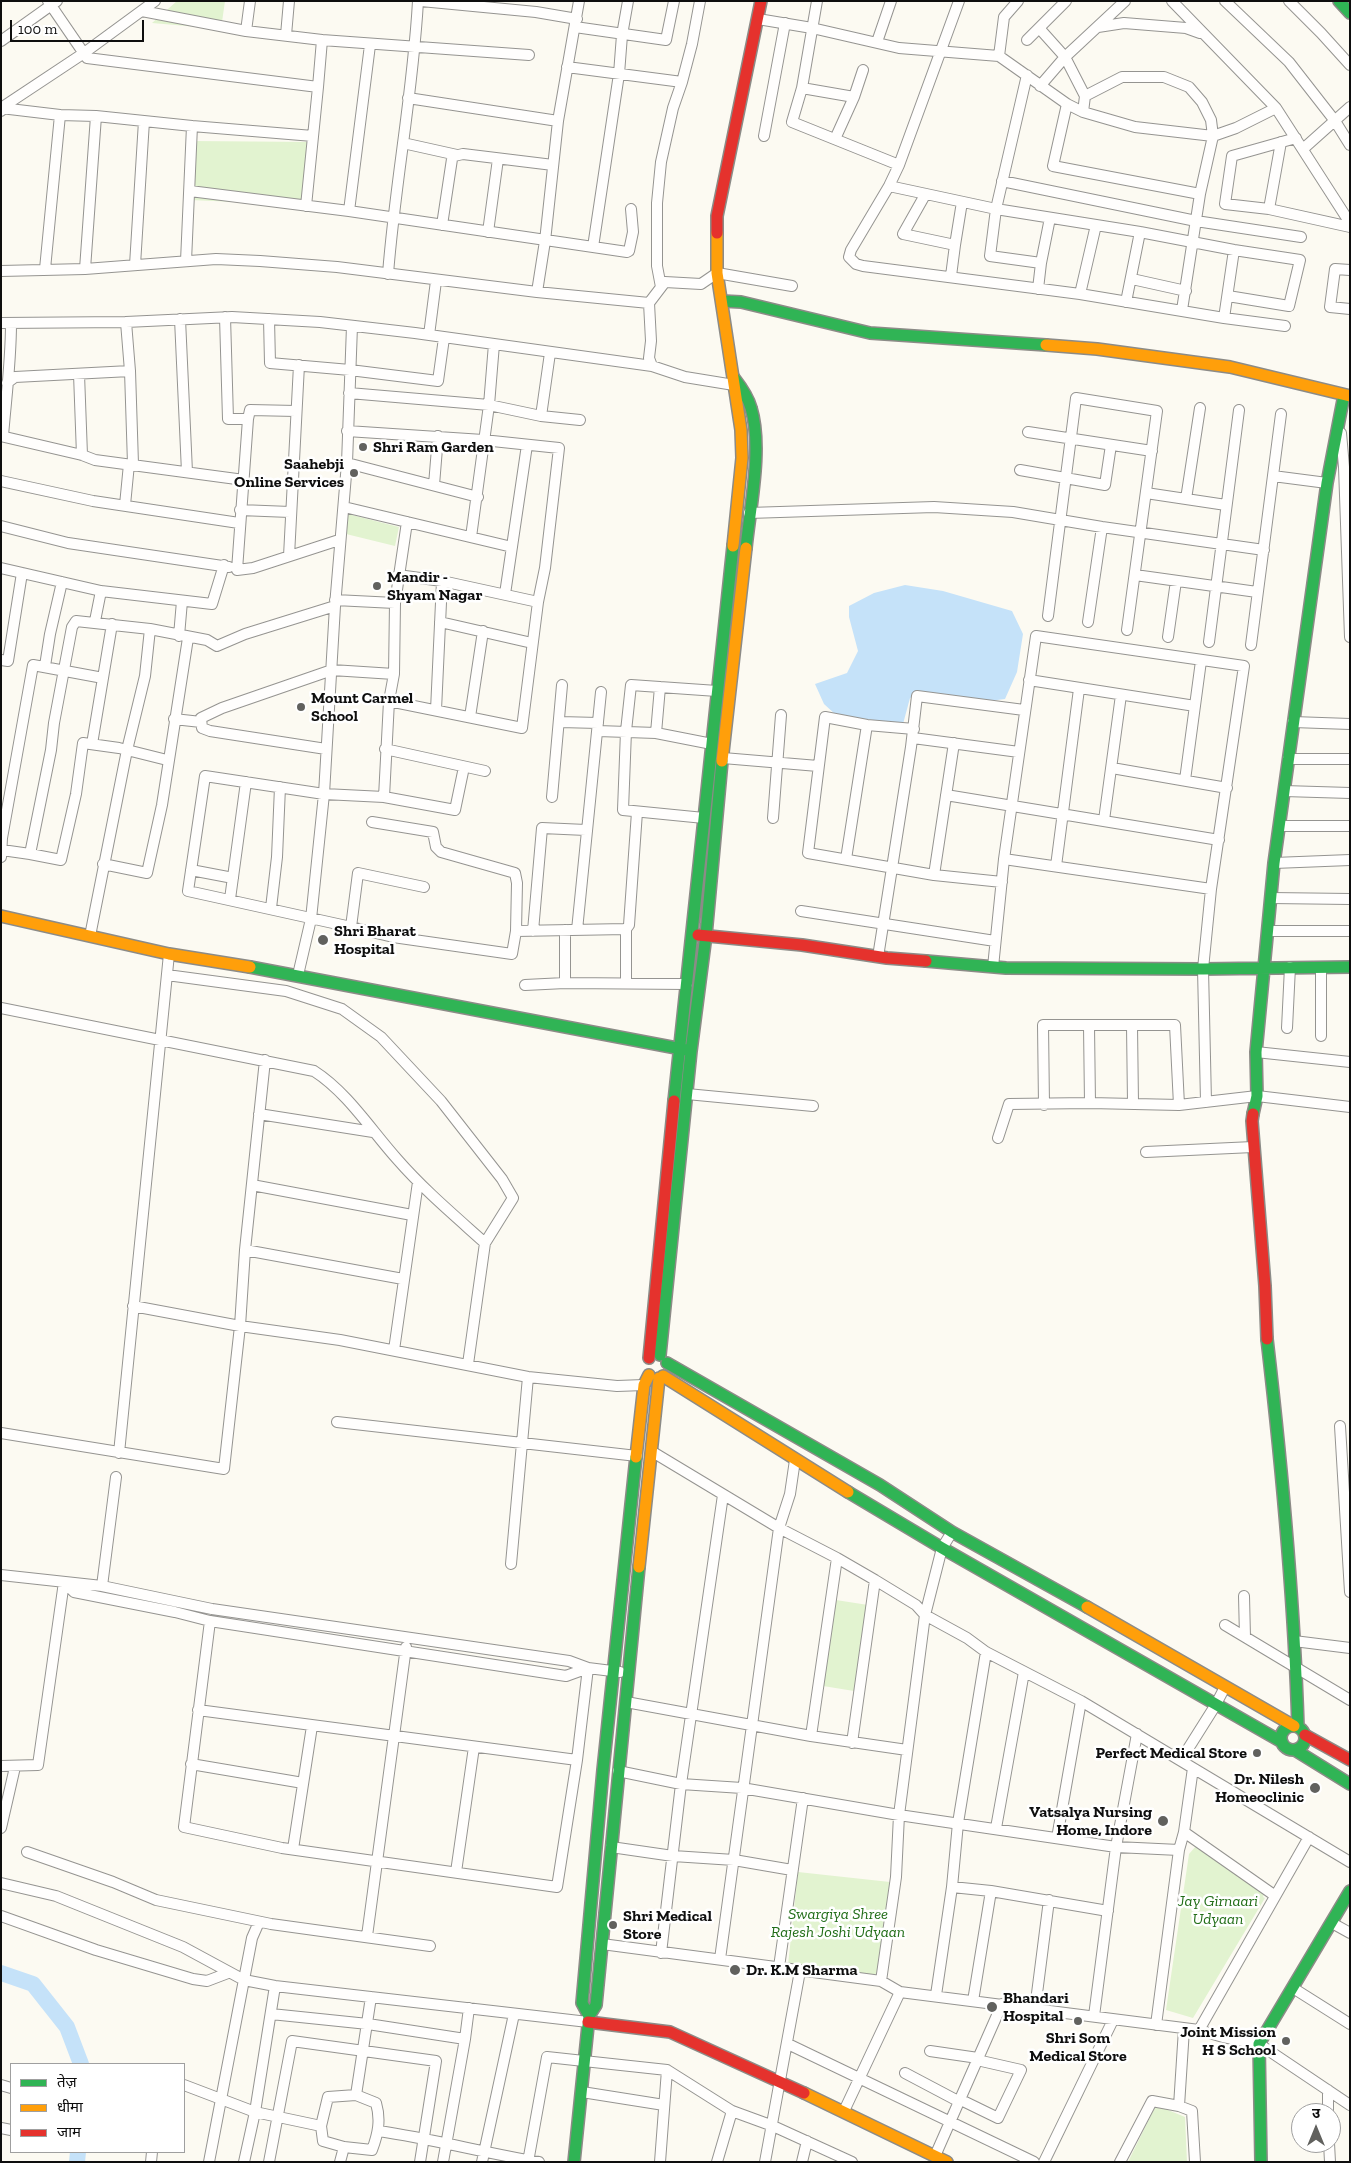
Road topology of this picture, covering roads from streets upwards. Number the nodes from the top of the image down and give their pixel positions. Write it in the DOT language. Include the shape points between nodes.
graph roads {
  1 [pos="155,1"];
  2 [pos="250,1"];
  3 [pos="289,1"];
  4 [pos="419,1"];
  5 [pos="579,1"];
  6 [pos="628,1"];
  7 [pos="674,1"];
  8 [pos="700,1"];
  9 [pos="761,1"];
  10 [pos="817,1"];
  11 [pos="891,1"];
  12 [pos="959,1"];
  13 [pos="1018,1"];
  14 [pos="1066,1"];
  15 [pos="1172,1"];
  16 [pos="1225,1"];
  17 [pos="1290,1"];
  18 [pos="1339,1"];
  19 [pos="1124,2"];
  20 [pos="52,3"];
  21 [pos="142,11"];
  22 [pos="1350,13"];
  23 [pos="758,19"];
  24 [pos="576,23"];
  25 [pos="785,23"];
  26 [pos="812,28"];
  27 [pos="1038,28"];
  28 [pos="1097,28"];
  29 [pos="246,31"];
  30 [pos="1202,33"];
  31 [pos="622,35"];
  32 [pos="286,36"];
  33 [pos="322,40"];
  34 [pos="1027,40"];
  35 [pos="1,41"];
  36 [pos="877,42"];
  37 [pos="370,44"];
  38 [pos="416,47"];
  39 [pos="84,53"];
  40 [pos="940,53"];
  41 [pos="529,55"];
  42 [pos="999,56"];
  43 [pos="1065,57"];
  44 [pos="1350,65"];
  45 [pos="568,67"];
  46 [pos="863,70"];
  47 [pos="619,74"];
  48 [pos="1027,75"];
  49 [pos="682,82"];
  50 [pos="318,86"];
  51 [pos="1040,86"];
  52 [pos="802,88"];
  53 [pos="1085,96"];
  54 [pos="854,97"];
  55 [pos="408,98"];
  56 [pos="1067,104"];
  57 [pos="1350,107"];
  58 [pos="1276,108"];
  59 [pos="1,109"];
  60 [pos="1083,112"];
  61 [pos="60,115"];
  62 [pos="96,116"];
  63 [pos="144,122"];
  64 [pos="558,122"];
  65 [pos="1335,122"];
  66 [pos="192,126"];
  67 [pos="313,136"];
  68 [pos="764,136"];
  69 [pos="1213,136"];
  70 [pos="1296,138"];
  71 [pos="835,139"];
  72 [pos="1281,142"];
  73 [pos="403,143"];
  74 [pos="1350,145"];
  75 [pos="1302,149"];
  76 [pos="457,154"];
  77 [pos="498,159"];
  78 [pos="553,165"];
  79 [pos="899,165"];
  80 [pos="1002,181"];
  81 [pos="889,186"];
  82 [pos="190,191"];
  83 [pos="1200,194"];
  84 [pos="925,195"];
  85 [pos="962,202"];
  86 [pos="306,206"];
  87 [pos="631,209"];
  88 [pos="996,209"];
  89 [pos="1269,209"];
  90 [pos="349,211"];
  91 [pos="392,218"];
  92 [pos="1050,218"];
  93 [pos="1196,221"];
  94 [pos="442,225"];
  95 [pos="1096,225"];
  96 [pos="1350,225"];
  97 [pos="488,232"];
  98 [pos="1140,232"];
  99 [pos="1301,237"];
  100 [pos="545,241"];
  101 [pos="1194,243"];
  102 [pos="955,245"];
  103 [pos="593,247"];
  104 [pos="1234,250"];
  105 [pos="186,261"];
  106 [pos="1041,263"];
  107 [pos="135,265"];
  108 [pos="45,269"];
  109 [pos="85,269"];
  110 [pos="1350,270"];
  111 [pos="1,271"];
  112 [pos="717,273"];
  113 [pos="388,274"];
  114 [pos="950,276"];
  115 [pos="1132,279"];
  116 [pos="436,281"];
  117 [pos="792,286"];
  118 [pos="661,287"];
  119 [pos="1038,289"];
  120 [pos="1186,291"];
  121 [pos="537,292"];
  122 [pos="1080,294"];
  123 [pos="1228,296"];
  124 [pos="722,301"];
  125 [pos="1126,302"];
  126 [pos="649,304"];
  127 [pos="1350,309"];
  128 [pos="1182,310"];
  129 [pos="225,317"];
  130 [pos="1224,318"];
  131 [pos="180,319"];
  132 [pos="269,319"];
  133 [pos="126,322"];
  134 [pos="6,323"];
  135 [pos="352,326"];
  136 [pos="1285,326"];
  137 [pos="429,335"];
  138 [pos="444,338"];
  139 [pos="494,344"];
  140 [pos="550,353"];
  141 [pos="299,365"];
  142 [pos="652,366"];
  143 [pos="350,370"];
  144 [pos="130,371"];
  145 [pos="79,374"];
  146 [pos="734,381"];
  147 [pos="6,383"];
  148 [pos="349,393"];
  149 [pos="1347,395"];
  150 [pos="489,405"];
  151 [pos="1200,408"];
  152 [pos="1239,410"];
  153 [pos="296,411"];
  154 [pos="1281,414"];
  155 [pos="1339,414"];
  156 [pos="541,416"];
  157 [pos="248,419"];
  158 [pos="580,420"];
  159 [pos="347,430"];
  160 [pos="1028,432"];
  161 [pos="2,436"];
  162 [pos="438,436"];
  163 [pos="1070,439"];
  164 [pos="483,440"];
  165 [pos="527,445"];
  166 [pos="1111,445"];
  167 [pos="742,446"];
  168 [pos="755,446"];
  169 [pos="1152,451"];
  170 [pos="82,455"];
  171 [pos="347,463"];
  172 [pos="131,464"];
  173 [pos="1347,467"];
  174 [pos="1020,470"];
  175 [pos="187,472"];
  176 [pos="1274,476"];
  177 [pos="1065,478"];
  178 [pos="244,480"];
  179 [pos="1,481"];
  180 [pos="1327,483"];
  181 [pos="434,485"];
  182 [pos="1146,493"];
  183 [pos="478,497"];
  184 [pos="1186,499"];
  185 [pos="125,505"];
  186 [pos="1226,505"];
  187 [pos="344,507"];
  188 [pos="240,510"];
  189 [pos="1347,511"];
  190 [pos="290,512"];
  191 [pos="749,512"];
  192 [pos="1060,520"];
  193 [pos="407,522"];
  194 [pos="239,523"];
  195 [pos="1,526"];
  196 [pos="1102,527"];
  197 [pos="1141,532"];
  198 [pos="471,537"];
  199 [pos="339,540"];
  200 [pos="1221,544"];
  201 [pos="512,547"];
  202 [pos="1264,550"];
  203 [pos="1348,550"];
  204 [pos="288,556"];
  205 [pos="224,565"];
  206 [pos="1,568"];
  207 [pos="237,570"];
  208 [pos="22,573"];
  209 [pos="1135,575"];
  210 [pos="398,576"];
  211 [pos="1176,580"];
  212 [pos="442,581"];
  213 [pos="62,582"];
  214 [pos="1215,585"];
  215 [pos="101,591"];
  216 [pos="1257,592"];
  217 [pos="1349,593"];
  218 [pos="505,594"];
  219 [pos="182,601"];
  220 [pos="538,602"];
  221 [pos="335,603"];
  222 [pos="395,603"];
  223 [pos="1048,616"];
  224 [pos="95,622"];
  225 [pos="440,622"];
  226 [pos="1088,622"];
  227 [pos="112,624"];
  228 [pos="1349,626"];
  229 [pos="150,629"];
  230 [pos="1127,630"];
  231 [pos="484,631"];
  232 [pos="184,637"];
  233 [pos="1168,637"];
  234 [pos="1350,637"];
  235 [pos="1209,642"];
  236 [pos="532,643"];
  237 [pos="1251,645"];
  238 [pos="1,660"];
  239 [pos="1201,661"];
  240 [pos="45,666"];
  241 [pos="332,670"];
  242 [pos="64,671"];
  243 [pos="394,674"];
  244 [pos="103,678"];
  245 [pos="1029,680"];
  246 [pos="562,685"];
  247 [pos="660,687"];
  248 [pos="1079,689"];
  249 [pos="717,691"];
  250 [pos="601,692"];
  251 [pos="1121,695"];
  252 [pos="389,701"];
  253 [pos="1195,706"];
  254 [pos="436,710"];
  255 [pos="1024,710"];
  256 [pos="781,715"];
  257 [pos="470,717"];
  258 [pos="174,719"];
  259 [pos="201,722"];
  260 [pos="560,722"];
  261 [pos="1293,722"];
  262 [pos="867,724"];
  263 [pos="1350,724"];
  264 [pos="598,727"];
  265 [pos="626,731"];
  266 [pos="656,732"];
  267 [pos="913,734"];
  268 [pos="954,743"];
  269 [pos="92,744"];
  270 [pos="712,744"];
  271 [pos="326,749"];
  272 [pos="386,749"];
  273 [pos="127,750"];
  274 [pos="1019,752"];
  275 [pos="724,758"];
  276 [pos="1288,759"];
  277 [pos="1350,759"];
  278 [pos="168,760"];
  279 [pos="778,762"];
  280 [pos="818,766"];
  281 [pos="464,767"];
  282 [pos="1112,768"];
  283 [pos="485,770"];
  284 [pos="1184,780"];
  285 [pos="246,782"];
  286 [pos="280,788"];
  287 [pos="1227,788"];
  288 [pos="1284,791"];
  289 [pos="1350,793"];
  290 [pos="324,794"];
  291 [pos="946,795"];
  292 [pos="384,797"];
  293 [pos="552,797"];
  294 [pos="1013,806"];
  295 [pos="637,812"];
  296 [pos="1062,814"];
  297 [pos="704,818"];
  298 [pos="773,818"];
  299 [pos="1104,820"];
  300 [pos="372,822"];
  301 [pos="1279,826"];
  302 [pos="1350,826"];
  303 [pos="586,830"];
  304 [pos="2,838"];
  305 [pos="1218,840"];
  306 [pos="2,853"];
  307 [pos="30,854"];
  308 [pos="846,859"];
  309 [pos="1004,859"];
  310 [pos="1350,860"];
  311 [pos="1274,863"];
  312 [pos="103,864"];
  313 [pos="1056,866"];
  314 [pos="891,868"];
  315 [pos="191,870"];
  316 [pos="934,875"];
  317 [pos="233,878"];
  318 [pos="1002,882"];
  319 [pos="424,887"];
  320 [pos="1211,889"];
  321 [pos="1271,898"];
  322 [pos="230,899"];
  323 [pos="1350,899"];
  324 [pos="271,908"];
  325 [pos="801,911"];
  326 [pos="1,916"];
  327 [pos="311,920"];
  328 [pos="883,923"];
  329 [pos="351,928"];
  330 [pos="626,929"];
  331 [pos="565,930"];
  332 [pos="577,930"];
  333 [pos="516,931"];
  334 [pos="533,931"];
  335 [pos="1268,931"];
  336 [pos="1350,931"];
  337 [pos="692,935"];
  338 [pos="706,935"];
  339 [pos="90,936"];
  340 [pos="995,941"];
  341 [pos="169,954"];
  342 [pos="878,957"];
  343 [pos="993,966"];
  344 [pos="1266,966"];
  345 [pos="1350,966"];
  346 [pos="1290,967"];
  347 [pos="1321,967"];
  348 [pos="1203,969"];
  349 [pos="167,975"];
  350 [pos="298,975"];
  351 [pos="565,982"];
  352 [pos="626,983"];
  353 [pos="687,984"];
  354 [pos="525,985"];
  355 [pos="1,1008"];
  356 [pos="1090,1026"];
  357 [pos="1132,1026"];
  358 [pos="1286,1028"];
  359 [pos="1321,1036"];
  360 [pos="160,1040"];
  361 [pos="679,1049"];
  362 [pos="691,1051"];
  363 [pos="1256,1052"];
  364 [pos="265,1060"];
  365 [pos="1350,1062"];
  366 [pos="687,1094"];
  367 [pos="1257,1096"];
  368 [pos="1090,1102"];
  369 [pos="1206,1102"];
  370 [pos="1133,1103"];
  371 [pos="1044,1105"];
  372 [pos="1179,1105"];
  373 [pos="813,1106"];
  374 [pos="1350,1107"];
  375 [pos="259,1114"];
  376 [pos="373,1132"];
  377 [pos="998,1138"];
  378 [pos="1253,1147"];
  379 [pos="1146,1152"];
  380 [pos="418,1182"];
  381 [pos="252,1185"];
  382 [pos="412,1215"];
  383 [pos="485,1243"];
  384 [pos="245,1250"];
  385 [pos="403,1280"];
  386 [pos="134,1306"];
  387 [pos="240,1326"];
  388 [pos="394,1350"];
  389 [pos="659,1359"];
  390 [pos="468,1364"];
  391 [pos="528,1377"];
  392 [pos="654,1379"];
  393 [pos="337,1422"];
  394 [pos="1340,1426"];
  395 [pos="1,1433"];
  396 [pos="520,1442"];
  397 [pos="651,1451"];
  398 [pos="119,1453"];
  399 [pos="637,1456"];
  400 [pos="795,1460"];
  401 [pos="116,1477"];
  402 [pos="723,1495"];
  403 [pos="779,1528"];
  404 [pos="952,1532"];
  405 [pos="942,1548"];
  406 [pos="837,1558"];
  407 [pos="511,1564"];
  408 [pos="1,1575"];
  409 [pos="875,1580"];
  410 [pos="64,1582"];
  411 [pos="102,1586"];
  412 [pos="1350,1592"];
  413 [pos="1244,1596"];
  414 [pos="925,1616"];
  415 [pos="210,1621"];
  416 [pos="1225,1625"];
  417 [pos="406,1637"];
  418 [pos="1245,1638"];
  419 [pos="1294,1641"];
  420 [pos="1350,1648"];
  421 [pos="986,1652"];
  422 [pos="405,1653"];
  423 [pos="588,1668"];
  424 [pos="1296,1668"];
  425 [pos="614,1671"];
  426 [pos="1024,1672"];
  427 [pos="629,1673"];
  428 [pos="1225,1687"];
  429 [pos="1081,1700"];
  430 [pos="1350,1700"];
  431 [pos="626,1702"];
  432 [pos="1216,1706"];
  433 [pos="198,1710"];
  434 [pos="691,1714"];
  435 [pos="752,1725"];
  436 [pos="312,1726"];
  437 [pos="1299,1729"];
  438 [pos="1137,1734"];
  439 [pos="811,1736"];
  440 [pos="393,1737"];
  441 [pos="1282,1742"];
  442 [pos="852,1743"];
  443 [pos="474,1747"];
  444 [pos="907,1750"];
  445 [pos="1295,1750"];
  446 [pos="577,1760"];
  447 [pos="1181,1760"];
  448 [pos="1350,1760"];
  449 [pos="191,1764"];
  450 [pos="1,1766"];
  451 [pos="16,1767"];
  452 [pos="1193,1768"];
  453 [pos="618,1771"];
  454 [pos="303,1783"];
  455 [pos="681,1784"];
  456 [pos="1350,1784"];
  457 [pos="742,1788"];
  458 [pos="803,1798"];
  459 [pos="899,1815"];
  460 [pos="958,1823"];
  461 [pos="1,1828"];
  462 [pos="996,1828"];
  463 [pos="1184,1832"];
  464 [pos="1309,1837"];
  465 [pos="1057,1838"];
  466 [pos="611,1847"];
  467 [pos="1116,1847"];
  468 [pos="293,1850"];
  469 [pos="1179,1850"];
  470 [pos="27,1852"];
  471 [pos="672,1856"];
  472 [pos="734,1860"];
  473 [pos="376,1861"];
  474 [pos="1350,1862"];
  475 [pos="792,1870"];
  476 [pos="456,1872"];
  477 [pos="1,1883"];
  478 [pos="952,1887"];
  479 [pos="991,1891"];
  480 [pos="1350,1891"];
  481 [pos="1274,1895"];
  482 [pos="1049,1900"];
  483 [pos="1108,1911"];
  484 [pos="1,1916"];
  485 [pos="259,1922"];
  486 [pos="1332,1923"];
  487 [pos="1350,1933"];
  488 [pos="367,1936"];
  489 [pos="602,1944"];
  490 [pos="430,1946"];
  491 [pos="661,1953"];
  492 [pos="720,1959"];
  493 [pos="779,1967"];
  494 [pos="800,1971"];
  495 [pos="228,1973"];
  496 [pos="244,1980"];
  497 [pos="881,1982"];
  498 [pos="275,1986"];
  499 [pos="1293,1988"];
  500 [pos="900,1992"];
  501 [pos="936,1995"];
  502 [pos="371,1997"];
  503 [pos="973,2001"];
  504 [pos="1002,2004"];
  505 [pos="469,2008"];
  506 [pos="1034,2009"];
  507 [pos="1350,2010"];
  508 [pos="271,2014"];
  509 [pos="514,2014"];
  510 [pos="1094,2016"];
  511 [pos="588,2019"];
  512 [pos="1113,2020"];
  513 [pos="1347,2022"];
  514 [pos="368,2024"];
  515 [pos="1156,2025"];
  516 [pos="1184,2029"];
  517 [pos="1199,2030"];
  518 [pos="465,2039"];
  519 [pos="788,2044"];
  520 [pos="1259,2044"];
  521 [pos="363,2051"];
  522 [pos="930,2051"];
  523 [pos="978,2059"];
  524 [pos="585,2061"];
  525 [pos="667,2070"];
  526 [pos="905,2073"];
  527 [pos="860,2078"];
  528 [pos="779,2081"];
  529 [pos="185,2085"];
  530 [pos="1328,2090"];
  531 [pos="582,2092"];
  532 [pos="356,2095"];
  533 [pos="220,2099"];
  534 [pos="958,2100"];
  535 [pos="1328,2103"];
  536 [pos="664,2105"];
  537 [pos="1350,2105"];
  538 [pos="1179,2106"];
  539 [pos="844,2111"];
  540 [pos="256,2112"];
  541 [pos="732,2112"];
  542 [pos="278,2117"];
  543 [pos="949,2120"];
  544 [pos="321,2126"];
  545 [pos="773,2126"];
  546 [pos="379,2131"];
  547 [pos="423,2138"];
  548 [pos="807,2141"];
  549 [pos="447,2144"];
  550 [pos="344,2147"];
  551 [pos="485,2150"];
  552 [pos="935,2156"];
  553 [pos="532,2161"];
  554 [pos="847,2161"];
  555 [pos="209,2162"];
  556 [pos="244,2162"];
  557 [pos="269,2162"];
  558 [pos="340,2162"];
  559 [pos="420,2162"];
  560 [pos="443,2162"];
  561 [pos="482,2162"];
  562 [pos="574,2162"];
  563 [pos="660,2162"];
  564 [pos="717,2162"];
  565 [pos="765,2162"];
  566 [pos="802,2162"];
  567 [pos="947,2162"];
  568 [pos="1034,2162"];
  569 [pos="1044,2162"];
  570 [pos="1120,2162"];
  571 [pos="1195,2162"];
  572 [pos="1262,2162"];
  1 -- 21 [label="street"];
  2 -- 29 [label="street"];
  3 -- 32 [label="street"];
  4 -- 24 [label="street" via="536,12"];
  4 -- 38 [label="street"];
  5 -- 24 [label="street"];
  6 -- 31 [label="street"];
  7 -- 31 [label="street" via="666,40"];
  8 -- 49 [label="street"];
  9 -- 23 [label="street"];
  10 -- 26 [label="street"];
  11 -- 36 [label="street"];
  12 -- 40 [label="street"];
  13 -- 42 [label="street" via="1004,17"];
  14 -- 27 [label="street"];
  15 -- 30 [label="street"];
  16 -- 65 [label="street" via="1289,62"];
  17 -- 44 [label="street"];
  18 -- 22 [label="street"];
  19 -- 28 [label="street"];
  20 -- 35 [label="street"];
  20 -- 39 [label="street"];
  21 -- 29 [label="street"];
  21 -- 39 [label="street"];
  23 -- 25 [label="street"];
  23 -- 112 [label="street" via="717,216"];
  24 -- 31 [label="street"];
  24 -- 45 [label="street"];
  25 -- 26 [label="street"];
  25 -- 68 [label="street"];
  26 -- 36 [label="street"];
  26 -- 52 [label="street"];
  27 -- 34 [label="street"];
  27 -- 43 [label="street"];
  28 -- 30 [label="street" via="1124,23 1186,28"];
  28 -- 43 [label="street"];
  29 -- 32 [label="street"];
  30 -- 58 [label="street"];
  31 -- 47 [label="street"];
  32 -- 33 [label="street"];
  33 -- 37 [label="street"];
  33 -- 50 [label="street"];
  36 -- 40 [label="street"];
  37 -- 38 [label="street"];
  37 -- 90 [label="street"];
  38 -- 41 [label="street"];
  38 -- 55 [label="street"];
  39 -- 50 [label="street" via="87,58"];
  39 -- 59 [label="street"];
  40 -- 42 [label="street"];
  40 -- 79 [label="street"];
  42 -- 48 [label="street"];
  43 -- 51 [label="street"];
  43 -- 53 [label="street"];
  45 -- 47 [label="street"];
  45 -- 64 [label="street"];
  46 -- 54 [label="street"];
  47 -- 49 [label="street"];
  47 -- 103 [label="street"];
  48 -- 51 [label="street"];
  48 -- 80 [label="street"];
  49 -- 118 [label="street" via="672,108 660,170 657,266"];
  50 -- 67 [label="street"];
  51 -- 56 [label="street"];
  52 -- 54 [label="street"];
  52 -- 71 [label="street" via="792,122"];
  53 -- 60 [label="street"];
  53 -- 69 [label="street" via="1122,77 1164,77 1189,88 1202,102"];
  54 -- 71 [label="street"];
  55 -- 64 [label="street"];
  55 -- 73 [label="street"];
  56 -- 60 [label="street"];
  56 -- 83 [label="street" via="1053,166"];
  57 -- 65 [label="street"];
  58 -- 69 [label="street"];
  58 -- 70 [label="street"];
  59 -- 61 [label="street"];
  60 -- 69 [label="street" via="1135,127"];
  61 -- 62 [label="street"];
  61 -- 108 [label="street"];
  62 -- 63 [label="street"];
  62 -- 109 [label="street"];
  63 -- 66 [label="street"];
  63 -- 107 [label="street"];
  64 -- 78 [label="street"];
  65 -- 74 [label="street"];
  65 -- 75 [label="street"];
  66 -- 67 [label="street"];
  66 -- 82 [label="street"];
  67 -- 86 [label="street"];
  69 -- 83 [label="street"];
  70 -- 72 [label="street"];
  70 -- 75 [label="street"];
  71 -- 79 [label="street"];
  72 -- 89 [label="street"];
  72 -- 89 [label="street" via="1232,156 1225,204"];
  73 -- 76 [label="street"];
  73 -- 91 [label="street"];
  75 -- 96 [label="street"];
  76 -- 77 [label="street"];
  76 -- 94 [label="street" via="452,159"];
  77 -- 78 [label="street"];
  77 -- 97 [label="street"];
  78 -- 100 [label="street"];
  79 -- 81 [label="street"];
  80 -- 88 [label="street"];
  80 -- 93 [label="street"];
  81 -- 84 [label="street"];
  81 -- 114 [label="street" via="851,250 851,260 863,266"];
  82 -- 86 [label="street"];
  82 -- 105 [label="street"];
  83 -- 93 [label="street"];
  84 -- 85 [label="street"];
  84 -- 102 [label="street" via="903,234"];
  85 -- 88 [label="street"];
  85 -- 102 [label="street"];
  86 -- 90 [label="street"];
  87 -- 103 [label="street" via="633,232 629,251"];
  88 -- 92 [label="street"];
  88 -- 106 [label="street" via="990,256"];
  89 -- 96 [label="street"];
  90 -- 91 [label="street"];
  91 -- 94 [label="street"];
  91 -- 113 [label="street"];
  92 -- 95 [label="street"];
  92 -- 106 [label="street"];
  93 -- 99 [label="street"];
  93 -- 101 [label="street"];
  94 -- 97 [label="street"];
  95 -- 98 [label="street"];
  95 -- 122 [label="street"];
  97 -- 100 [label="street"];
  98 -- 101 [label="street"];
  98 -- 115 [label="street"];
  100 -- 103 [label="street"];
  100 -- 121 [label="street"];
  101 -- 104 [label="street"];
  101 -- 120 [label="street"];
  102 -- 114 [label="street"];
  104 -- 123 [label="street"];
  104 -- 123 [label="street" via="1300,260 1289,306"];
  105 -- 107 [label="street"];
  105 -- 113 [label="street" via="260,261"];
  106 -- 119 [label="street"];
  107 -- 109 [label="street"];
  108 -- 109 [label="street"];
  108 -- 111 [label="street"];
  110 -- 127 [label="street" via="1335,269 1330,307"];
  112 -- 117 [label="street"];
  112 -- 118 [label="street" via="701,284 665,282"];
  112 -- 124 [label="street"];
  113 -- 116 [label="street"];
  114 -- 119 [label="street"];
  115 -- 120 [label="street"];
  115 -- 125 [label="street"];
  116 -- 121 [label="street"];
  116 -- 137 [label="street"];
  118 -- 126 [label="street"];
  119 -- 122 [label="street"];
  120 -- 128 [label="street"];
  121 -- 126 [label="street"];
  122 -- 125 [label="street"];
  123 -- 130 [label="street"];
  124 -- 146 [label="street"];
  124 -- 149 [label="street" via="741,302 870,333 1096,349 1230,367"];
  125 -- 128 [label="street"];
  126 -- 142 [label="street" via="649,358"];
  128 -- 130 [label="street"];
  129 -- 131 [label="street"];
  129 -- 132 [label="street"];
  129 -- 157 [label="street" via="228,419"];
  130 -- 136 [label="street"];
  131 -- 133 [label="street"];
  131 -- 175 [label="street"];
  132 -- 135 [label="street"];
  132 -- 141 [label="street" via="270,364"];
  133 -- 134 [label="street"];
  133 -- 144 [label="street"];
  134 -- 147 [label="street" via="11,358"];
  135 -- 137 [label="street"];
  135 -- 143 [label="street"];
  137 -- 138 [label="street"];
  138 -- 139 [label="street"];
  138 -- 143 [label="street" via="438,381"];
  139 -- 140 [label="street"];
  139 -- 150 [label="street"];
  140 -- 142 [label="street"];
  140 -- 156 [label="street"];
  141 -- 143 [label="street"];
  141 -- 153 [label="street"];
  142 -- 146 [label="street" via="685,377"];
  143 -- 148 [label="street"];
  144 -- 145 [label="street"];
  144 -- 172 [label="street"];
  145 -- 147 [label="street" via="15,377"];
  145 -- 170 [label="street"];
  146 -- 167 [label="street"];
  146 -- 168 [label="street" via="746,392 752,409 756,425"];
  147 -- 161 [label="street"];
  148 -- 150 [label="street"];
  148 -- 159 [label="street"];
  149 -- 155 [label="street"];
  150 -- 156 [label="street"];
  150 -- 164 [label="street"];
  151 -- 184 [label="street"];
  152 -- 186 [label="street"];
  153 -- 157 [label="street" via="250,410"];
  153 -- 190 [label="street"];
  154 -- 176 [label="street"];
  155 -- 173 [label="street"];
  155 -- 180 [label="street"];
  156 -- 158 [label="street"];
  157 -- 178 [label="street"];
  159 -- 162 [label="street"];
  159 -- 171 [label="street"];
  160 -- 163 [label="street"];
  161 -- 170 [label="street"];
  162 -- 164 [label="street"];
  162 -- 181 [label="street"];
  163 -- 166 [label="street"];
  163 -- 169 [label="street" via="1076,398 1157,411"];
  163 -- 177 [label="street"];
  164 -- 165 [label="street"];
  164 -- 183 [label="street"];
  165 -- 201 [label="street"];
  165 -- 220 [label="street" via="560,448"];
  166 -- 169 [label="street"];
  166 -- 177 [label="street" via="1105,485"];
  167 -- 168 [label="street"];
  167 -- 249 [label="street"];
  168 -- 191 [label="street"];
  169 -- 182 [label="street"];
  170 -- 172 [label="street" via="95,460"];
  171 -- 181 [label="street"];
  171 -- 187 [label="street"];
  172 -- 175 [label="street"];
  172 -- 185 [label="street"];
  173 -- 189 [label="street"];
  174 -- 177 [label="street"];
  175 -- 178 [label="street"];
  176 -- 180 [label="street"];
  176 -- 202 [label="street"];
  177 -- 192 [label="street"];
  178 -- 188 [label="street"];
  179 -- 185 [label="street"];
  180 -- 261 [label="street"];
  181 -- 183 [label="street"];
  182 -- 184 [label="street"];
  182 -- 197 [label="street"];
  183 -- 198 [label="street"];
  184 -- 186 [label="street"];
  185 -- 194 [label="street"];
  186 -- 200 [label="street"];
  187 -- 193 [label="street"];
  187 -- 199 [label="street"];
  188 -- 190 [label="street"];
  188 -- 194 [label="street"];
  189 -- 203 [label="street"];
  190 -- 204 [label="street"];
  191 -- 192 [label="street" via="934,507 1012,512"];
  191 -- 275 [label="street"];
  192 -- 196 [label="street"];
  192 -- 223 [label="street"];
  193 -- 198 [label="street"];
  193 -- 210 [label="street"];
  194 -- 207 [label="street"];
  195 -- 205 [label="street" via="68,543"];
  196 -- 197 [label="street"];
  196 -- 226 [label="street"];
  197 -- 200 [label="street"];
  197 -- 209 [label="street"];
  198 -- 201 [label="street"];
  199 -- 204 [label="street"];
  199 -- 221 [label="street"];
  200 -- 202 [label="street"];
  200 -- 214 [label="street"];
  201 -- 218 [label="street"];
  202 -- 216 [label="street"];
  203 -- 217 [label="street"];
  204 -- 207 [label="street"];
  205 -- 207 [label="street"];
  205 -- 219 [label="street" via="212,604"];
  206 -- 208 [label="street"];
  208 -- 213 [label="street"];
  208 -- 238 [label="street" via="8,661"];
  209 -- 211 [label="street"];
  209 -- 230 [label="street"];
  210 -- 212 [label="street"];
  210 -- 222 [label="street"];
  211 -- 214 [label="street"];
  211 -- 233 [label="street"];
  212 -- 218 [label="street"];
  212 -- 225 [label="street"];
  213 -- 215 [label="street"];
  213 -- 240 [label="street"];
  214 -- 216 [label="street"];
  214 -- 235 [label="street"];
  215 -- 219 [label="street"];
  215 -- 224 [label="street"];
  216 -- 237 [label="street"];
  217 -- 228 [label="street"];
  218 -- 220 [label="street"];
  219 -- 232 [label="street"];
  220 -- 236 [label="street"];
  221 -- 222 [label="street"];
  221 -- 232 [label="street" via="217,646 207,640"];
  221 -- 241 [label="street"];
  222 -- 243 [label="street"];
  224 -- 227 [label="street"];
  224 -- 242 [label="street" via="76,621 72,627"];
  225 -- 231 [label="street"];
  225 -- 254 [label="street"];
  227 -- 229 [label="street"];
  227 -- 244 [label="street"];
  228 -- 234 [label="street"];
  229 -- 232 [label="street"];
  229 -- 273 [label="street" via="145,676"];
  231 -- 236 [label="street"];
  231 -- 257 [label="street"];
  232 -- 258 [label="street" via="182,684"];
  236 -- 257 [label="street" via="522,728"];
  239 -- 245 [label="street" via="1036,636"];
  239 -- 253 [label="street"];
  239 -- 287 [label="street" via="1244,666"];
  240 -- 242 [label="street"];
  240 -- 304 [label="street" via="33,665"];
  241 -- 243 [label="street"];
  241 -- 259 [label="street" via="222,708 201,718"];
  241 -- 271 [label="street"];
  242 -- 244 [label="street"];
  242 -- 307 [label="street"];
  243 -- 252 [label="street"];
  244 -- 269 [label="street"];
  245 -- 248 [label="street"];
  245 -- 255 [label="street"];
  246 -- 260 [label="street"];
  247 -- 249 [label="street"];
  247 -- 265 [label="street" via="631,685"];
  247 -- 266 [label="street"];
  248 -- 251 [label="street"];
  248 -- 296 [label="street"];
  249 -- 270 [label="street"];
  250 -- 264 [label="street"];
  251 -- 253 [label="street"];
  251 -- 282 [label="street"];
  252 -- 254 [label="street"];
  252 -- 272 [label="street"];
  253 -- 284 [label="street"];
  254 -- 257 [label="street"];
  255 -- 267 [label="street" via="917,696"];
  255 -- 274 [label="street"];
  256 -- 279 [label="street"];
  258 -- 259 [label="street"];
  258 -- 278 [label="street"];
  259 -- 271 [label="street" via="202,728 210,732"];
  260 -- 264 [label="street"];
  260 -- 293 [label="street"];
  261 -- 263 [label="street"];
  261 -- 276 [label="street"];
  262 -- 267 [label="street"];
  262 -- 280 [label="street" via="825,717"];
  262 -- 308 [label="street"];
  264 -- 265 [label="street"];
  264 -- 303 [label="street"];
  265 -- 266 [label="street"];
  265 -- 295 [label="street" via="622,807 626,811"];
  266 -- 270 [label="street"];
  267 -- 268 [label="street"];
  267 -- 314 [label="street"];
  268 -- 274 [label="street"];
  268 -- 291 [label="street"];
  269 -- 273 [label="street"];
  269 -- 307 [label="street" via="83,743 62,860"];
  270 -- 297 [label="street"];
  271 -- 290 [label="street"];
  272 -- 281 [label="street"];
  272 -- 292 [label="street"];
  273 -- 278 [label="street"];
  273 -- 312 [label="street"];
  274 -- 294 [label="street"];
  275 -- 279 [label="street"];
  275 -- 338 [label="street"];
  276 -- 277 [label="street"];
  276 -- 288 [label="street"];
  278 -- 312 [label="street" via="147,873"];
  279 -- 280 [label="street"];
  279 -- 298 [label="street"];
  280 -- 308 [label="street" via="808,853"];
  281 -- 283 [label="street"];
  281 -- 292 [label="street" via="455,810"];
  282 -- 284 [label="street"];
  282 -- 299 [label="street"];
  284 -- 287 [label="street"];
  285 -- 286 [label="street"];
  285 -- 315 [label="street" via="205,776"];
  285 -- 317 [label="street"];
  286 -- 290 [label="street"];
  286 -- 324 [label="street" via="278,856"];
  287 -- 305 [label="street"];
  288 -- 289 [label="street"];
  288 -- 301 [label="street"];
  290 -- 292 [label="street"];
  290 -- 327 [label="street"];
  291 -- 294 [label="street"];
  291 -- 316 [label="street"];
  294 -- 296 [label="street"];
  294 -- 309 [label="street"];
  295 -- 297 [label="street"];
  295 -- 330 [label="street" via="630,925"];
  296 -- 299 [label="street"];
  296 -- 313 [label="street"];
  297 -- 337 [label="street"];
  299 -- 305 [label="street"];
  300 -- 333 [label="street" via="433,832 436,847 441,852 515,873"];
  301 -- 302 [label="street"];
  301 -- 311 [label="street"];
  303 -- 332 [label="street"];
  303 -- 334 [label="street" via="542,828"];
  304 -- 306 [label="street"];
  305 -- 320 [label="street"];
  306 -- 307 [label="street"];
  308 -- 314 [label="street"];
  309 -- 313 [label="street"];
  309 -- 318 [label="street"];
  310 -- 311 [label="street"];
  311 -- 321 [label="street"];
  312 -- 339 [label="street"];
  313 -- 320 [label="street"];
  314 -- 316 [label="street"];
  314 -- 328 [label="street"];
  315 -- 317 [label="street"];
  315 -- 322 [label="street" via="188,890"];
  316 -- 318 [label="street"];
  317 -- 322 [label="street"];
  318 -- 340 [label="street"];
  319 -- 329 [label="street" via="358,873"];
  320 -- 348 [label="street"];
  321 -- 323 [label="street"];
  321 -- 335 [label="street"];
  322 -- 324 [label="street"];
  324 -- 327 [label="street"];
  325 -- 328 [label="street"];
  326 -- 339 [label="street"];
  327 -- 329 [label="street"];
  327 -- 350 [label="street"];
  328 -- 340 [label="street"];
  328 -- 342 [label="street"];
  329 -- 333 [label="street" via="512,954"];
  330 -- 332 [label="street"];
  330 -- 352 [label="street"];
  331 -- 332 [label="street"];
  331 -- 334 [label="street"];
  331 -- 351 [label="street"];
  333 -- 334 [label="street"];
  335 -- 336 [label="street"];
  335 -- 344 [label="street"];
  337 -- 338 [label="street"];
  337 -- 353 [label="street"];
  338 -- 342 [label="street"];
  338 -- 362 [label="street"];
  339 -- 341 [label="street"];
  340 -- 343 [label="street"];
  341 -- 349 [label="street"];
  341 -- 350 [label="street"];
  342 -- 343 [label="street"];
  343 -- 348 [label="street"];
  344 -- 346 [label="street"];
  344 -- 348 [label="street"];
  344 -- 363 [label="street"];
  345 -- 347 [label="street"];
  346 -- 347 [label="street"];
  346 -- 358 [label="street"];
  347 -- 359 [label="street"];
  348 -- 369 [label="street"];
  349 -- 360 [label="street"];
  349 -- 383 [label="street" via="286,991 342,1009 381,1038 441,1101 502,1179 512,1198"];
  350 -- 361 [label="street"];
  351 -- 352 [label="street"];
  351 -- 354 [label="street"];
  352 -- 353 [label="street"];
  353 -- 361 [label="street"];
  355 -- 360 [label="street"];
  356 -- 357 [label="street"];
  356 -- 368 [label="street"];
  356 -- 371 [label="street" via="1043,1025"];
  357 -- 370 [label="street"];
  357 -- 372 [label="street" via="1175,1025"];
  360 -- 364 [label="street"];
  360 -- 386 [label="street"];
  361 -- 362 [label="street"];
  361 -- 389 [label="street"];
  362 -- 366 [label="street"];
  363 -- 365 [label="street"];
  363 -- 367 [label="street"];
  364 -- 375 [label="street"];
  364 -- 376 [label="street" via="314,1071 332,1082"];
  366 -- 373 [label="street"];
  366 -- 389 [label="street"];
  367 -- 369 [label="street"];
  367 -- 374 [label="street"];
  367 -- 378 [label="street" via="1252,1121"];
  368 -- 370 [label="street"];
  368 -- 371 [label="street"];
  369 -- 372 [label="street"];
  370 -- 372 [label="street"];
  371 -- 377 [label="street" via="1009,1104"];
  375 -- 376 [label="street"];
  375 -- 381 [label="street"];
  376 -- 380 [label="street"];
  378 -- 379 [label="street"];
  378 -- 419 [label="street" via="1265,1286 1265,1325 1281,1463"];
  380 -- 382 [label="street"];
  380 -- 383 [label="street"];
  381 -- 382 [label="street"];
  381 -- 384 [label="street"];
  382 -- 385 [label="street"];
  383 -- 390 [label="street"];
  384 -- 385 [label="street"];
  384 -- 387 [label="street"];
  385 -- 388 [label="street"];
  386 -- 387 [label="street"];
  386 -- 398 [label="street"];
  387 -- 388 [label="street"];
  387 -- 398 [label="street" via="224,1469"];
  388 -- 390 [label="street"];
  389 -- 392 [label="street" via="667,1370"];
  389 -- 392 [label="street" via="645,1369"];
  389 -- 404 [label="street" via="880,1485"];
  390 -- 391 [label="street"];
  391 -- 392 [label="street" via="617,1386"];
  391 -- 396 [label="street"];
  392 -- 397 [label="street"];
  392 -- 399 [label="street"];
  392 -- 400 [label="street"];
  393 -- 396 [label="street"];
  394 -- 412 [label="street"];
  395 -- 398 [label="street"];
  396 -- 399 [label="street"];
  396 -- 407 [label="street"];
  397 -- 402 [label="street"];
  397 -- 427 [label="street"];
  399 -- 425 [label="street"];
  400 -- 403 [label="street" via="790,1494"];
  400 -- 405 [label="street"];
  401 -- 411 [label="street"];
  402 -- 403 [label="street"];
  402 -- 434 [label="street"];
  403 -- 406 [label="street"];
  403 -- 435 [label="street"];
  404 -- 405 [label="street"];
  404 -- 428 [label="street"];
  405 -- 414 [label="street"];
  405 -- 432 [label="street"];
  406 -- 409 [label="street"];
  406 -- 439 [label="street"];
  408 -- 410 [label="street"];
  409 -- 414 [label="street" via="916,1605"];
  409 -- 442 [label="street"];
  410 -- 411 [label="street"];
  410 -- 415 [label="street" via="74,1592"];
  410 -- 451 [label="street" via="38,1764"];
  411 -- 417 [label="street" via="212,1609"];
  413 -- 418 [label="street"];
  414 -- 421 [label="street"];
  414 -- 444 [label="street"];
  415 -- 422 [label="street"];
  415 -- 433 [label="street"];
  416 -- 418 [label="street"];
  417 -- 422 [label="street"];
  417 -- 423 [label="street" via="569,1661"];
  418 -- 424 [label="street"];
  419 -- 420 [label="street"];
  419 -- 424 [label="street"];
  421 -- 426 [label="street"];
  421 -- 460 [label="street"];
  422 -- 423 [label="street" via="566,1676"];
  422 -- 440 [label="street"];
  423 -- 425 [label="street"];
  423 -- 446 [label="street"];
  424 -- 430 [label="street"];
  424 -- 437 [label="street"];
  425 -- 427 [label="street"];
  425 -- 511 [label="street" via="582,2003"];
  426 -- 429 [label="street"];
  426 -- 462 [label="street"];
  427 -- 431 [label="street"];
  428 -- 432 [label="street"];
  428 -- 437 [label="street"];
  429 -- 438 [label="street"];
  429 -- 465 [label="street"];
  431 -- 434 [label="street"];
  431 -- 453 [label="street"];
  432 -- 441 [label="street"];
  432 -- 447 [label="street"];
  433 -- 436 [label="street"];
  433 -- 449 [label="street"];
  434 -- 435 [label="street"];
  434 -- 455 [label="street"];
  435 -- 439 [label="street"];
  435 -- 457 [label="street"];
  436 -- 440 [label="street"];
  436 -- 454 [label="street"];
  437 -- 441 [label="street" via="1284,1731"];
  437 -- 445 [label="street" via="1302,1746"];
  437 -- 448 [label="street"];
  438 -- 447 [label="street"];
  438 -- 467 [label="street"];
  439 -- 442 [label="street"];
  440 -- 443 [label="street"];
  440 -- 473 [label="street"];
  441 -- 445 [label="street"];
  442 -- 444 [label="street"];
  443 -- 446 [label="street"];
  443 -- 476 [label="street"];
  444 -- 459 [label="street"];
  445 -- 456 [label="street"];
  446 -- 476 [label="street" via="557,1887"];
  447 -- 452 [label="street"];
  449 -- 454 [label="street"];
  449 -- 468 [label="street" via="184,1827"];
  450 -- 451 [label="street"];
  451 -- 461 [label="street"];
  452 -- 463 [label="street"];
  452 -- 464 [label="street"];
  453 -- 455 [label="street"];
  453 -- 466 [label="street"];
  454 -- 468 [label="street"];
  455 -- 457 [label="street"];
  455 -- 471 [label="street"];
  457 -- 458 [label="street"];
  457 -- 472 [label="street"];
  458 -- 459 [label="street"];
  458 -- 475 [label="street"];
  459 -- 460 [label="street"];
  459 -- 497 [label="street" via="896,1877"];
  460 -- 462 [label="street"];
  460 -- 478 [label="street"];
  462 -- 465 [label="street"];
  463 -- 469 [label="street"];
  463 -- 481 [label="street"];
  464 -- 474 [label="street"];
  464 -- 481 [label="street"];
  465 -- 467 [label="street"];
  466 -- 471 [label="street"];
  466 -- 489 [label="street"];
  467 -- 469 [label="street"];
  467 -- 483 [label="street"];
  468 -- 473 [label="street"];
  469 -- 515 [label="street"];
  470 -- 485 [label="street" via="156,1900"];
  471 -- 472 [label="street"];
  471 -- 491 [label="street"];
  472 -- 475 [label="street"];
  472 -- 492 [label="street"];
  473 -- 476 [label="street"];
  473 -- 488 [label="street"];
  475 -- 493 [label="street"];
  477 -- 495 [label="street" via="56,1896 183,1946"];
  478 -- 479 [label="street"];
  478 -- 501 [label="street"];
  479 -- 482 [label="street"];
  479 -- 503 [label="street"];
  480 -- 486 [label="street"];
  481 -- 517 [label="street"];
  482 -- 483 [label="street"];
  482 -- 506 [label="street"];
  483 -- 510 [label="street"];
  484 -- 495 [label="street" via="96,1950 193,1979 207,1982"];
  485 -- 488 [label="street"];
  485 -- 496 [label="street" via="252,1938"];
  486 -- 487 [label="street"];
  486 -- 499 [label="street"];
  488 -- 490 [label="street"];
  489 -- 491 [label="street"];
  489 -- 511 [label="street" via="596,2005"];
  491 -- 492 [label="street"];
  492 -- 493 [label="street"];
  493 -- 494 [label="street"];
  494 -- 497 [label="street"];
  494 -- 519 [label="street"];
  495 -- 496 [label="street"];
  496 -- 498 [label="street"];
  496 -- 533 [label="street"];
  497 -- 500 [label="street"];
  498 -- 502 [label="street"];
  498 -- 508 [label="street"];
  499 -- 513 [label="street"];
  499 -- 520 [label="street"];
  500 -- 501 [label="street"];
  500 -- 527 [label="street"];
  501 -- 503 [label="street"];
  502 -- 505 [label="street"];
  502 -- 514 [label="street"];
  503 -- 504 [label="street"];
  504 -- 506 [label="street"];
  504 -- 523 [label="street"];
  505 -- 509 [label="street"];
  505 -- 518 [label="street"];
  506 -- 510 [label="street"];
  507 -- 513 [label="street"];
  508 -- 514 [label="street"];
  508 -- 540 [label="street"];
  509 -- 511 [label="street"];
  509 -- 551 [label="street"];
  510 -- 512 [label="street"];
  511 -- 524 [label="street"];
  511 -- 528 [label="street" via="670,2032"];
  512 -- 515 [label="street"];
  512 -- 569 [label="street"];
  514 -- 518 [label="street"];
  514 -- 521 [label="street"];
  515 -- 516 [label="street"];
  516 -- 517 [label="street"];
  516 -- 538 [label="street"];
  517 -- 520 [label="street"];
  518 -- 549 [label="street"];
  519 -- 527 [label="street"];
  519 -- 528 [label="street"];
  520 -- 530 [label="street"];
  520 -- 572 [label="street"];
  521 -- 532 [label="street"];
  521 -- 542 [label="street" via="292,2040"];
  521 -- 547 [label="street" via="436,2061"];
  522 -- 523 [label="street"];
  523 -- 534 [label="street"];
  523 -- 534 [label="street" via="1020,2070 998,2118"];
  524 -- 525 [label="street"];
  524 -- 531 [label="street"];
  524 -- 553 [label="street" via="547,2057"];
  525 -- 536 [label="street"];
  525 -- 541 [label="street"];
  526 -- 534 [label="street"];
  527 -- 539 [label="street"];
  527 -- 543 [label="street"];
  528 -- 539 [label="street"];
  528 -- 545 [label="street"];
  529 -- 533 [label="street"];
  530 -- 535 [label="street"];
  530 -- 537 [label="street"];
  531 -- 536 [label="street"];
  531 -- 562 [label="street"];
  532 -- 544 [label="street" via="328,2097"];
  532 -- 546 [label="street" via="376,2103"];
  533 -- 540 [label="street"];
  533 -- 555 [label="street"];
  534 -- 543 [label="street"];
  536 -- 563 [label="street"];
  538 -- 570 [label="street" via="1152,2101"];
  538 -- 571 [label="street" via="1192,2111"];
  539 -- 552 [label="street"];
  540 -- 542 [label="street"];
  540 -- 556 [label="street"];
  541 -- 545 [label="street"];
  541 -- 564 [label="street"];
  542 -- 544 [label="street"];
  542 -- 557 [label="street"];
  543 -- 552 [label="street"];
  543 -- 568 [label="street"];
  544 -- 550 [label="street" via="322,2141"];
  545 -- 548 [label="street"];
  545 -- 565 [label="street"];
  546 -- 547 [label="street"];
  546 -- 550 [label="street" via="372,2150"];
  547 -- 549 [label="street"];
  547 -- 559 [label="street"];
  548 -- 554 [label="street"];
  548 -- 566 [label="street"];
  549 -- 551 [label="street"];
  549 -- 560 [label="street"];
  550 -- 558 [label="street"];
  551 -- 553 [label="street"];
  551 -- 561 [label="street"];
  552 -- 567 [label="street"];
}
